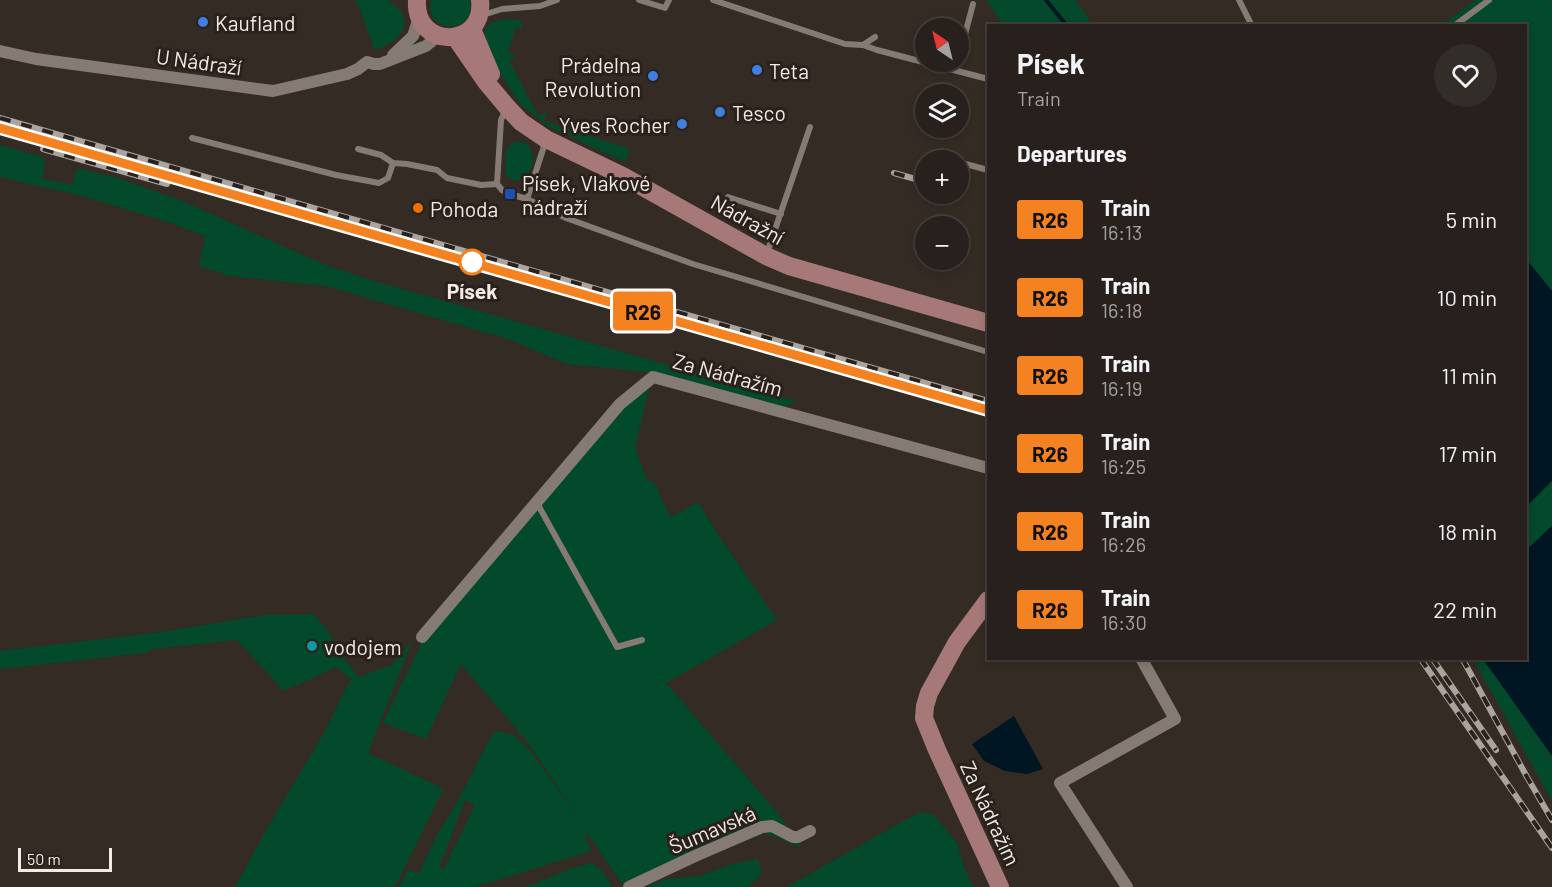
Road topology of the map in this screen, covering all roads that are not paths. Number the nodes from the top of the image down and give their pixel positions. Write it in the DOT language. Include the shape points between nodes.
graph roads {
  1 [pos="557,0"];
  2 [pos="639,0"];
  3 [pos="669,0"];
  4 [pos="713,0"];
  5 [pos="1239,0"];
  6 [pos="1489,0"];
  7 [pos="973,4"];
  8 [pos="418,5"];
  9 [pos="502,9"];
  10 [pos="478,12"];
  11 [pos="969,19"];
  12 [pos="1251,24"];
  13 [pos="1457,24"];
  14 [pos="446,37"];
  15 [pos="875,37"];
  16 [pos="863,45"];
  17 [pos="0,51"];
  18 [pos="915,60"];
  19 [pos="387,61"];
  20 [pos="960,72"];
  21 [pos="987,79"];
  22 [pos="507,107"];
  23 [pos="810,127"];
  24 [pos="192,138"];
  25 [pos="546,140"];
  26 [pos="358,149"];
  27 [pos="393,163"];
  28 [pos="969,165"];
  29 [pos="987,170"];
  30 [pos="497,184"];
  31 [pos="728,197"];
  32 [pos="527,199"];
  33 [pos="781,214"];
  34 [pos="765,256"];
  35 [pos="987,324"];
  36 [pos="987,352"];
  37 [pos="987,468"];
  38 [pos="537,502"];
  39 [pos="987,601"];
  40 [pos="422,637"];
  41 [pos="642,640"];
  42 [pos="1142,660"];
  43 [pos="810,831"];
  44 [pos="629,887"];
  45 [pos="1000,887"];
  46 [pos="1127,887"];
  1 -- 9 [label="lane" via="540,6"];
  2 -- 3 [label="lane" via="665,8"];
  4 -- 16 [label="lane" via="845,44"];
  5 -- 12 [label="lane"];
  6 -- 13 [label="lane"];
  7 -- 11 [label="lane"];
  8 -- 14 [label="main road, Nádražní" via="424,26"];
  8 -- 19 [label="street" via="413,36"];
  9 -- 10 [label="lane"];
  9 -- 10 [label="lane"];
  10 -- 14 [label="main road" via="463,35"];
  10 -- 22 [label="main road, Nádražní" via="485,63"];
  14 -- 19 [label="street, U Nádraží"];
  14 -- 22 [label="main road, Nádražní"];
  15 -- 16 [label="lane"];
  16 -- 18 [label="lane"];
  17 -- 19 [label="street, U Nádraží" via="273,91 346,74 367,62"];
  20 -- 21 [label="lane"];
  22 -- 25 [label="main road, Nádražní"];
  22 -- 30 [label="lane" via="501,120"];
  23 -- 33 [label="lane"];
  24 -- 27 [label="lane" via="379,183 388,178"];
  25 -- 32 [label="lane"];
  25 -- 34 [label="main road, Nádražní" via="623,176"];
  26 -- 27 [label="lane"];
  27 -- 30 [label="lane" via="437,170 447,178 481,185"];
  28 -- 29 [label="lane"];
  30 -- 32 [label="lane" via="502,190"];
  31 -- 33 [label="lane"];
  32 -- 36 [label="lane" via="566,218 693,264"];
  33 -- 34 [label="lane"];
  34 -- 35 [label="main road, Nádražní"];
  37 -- 38 [label="street, Za Nádražím" via="653,377 620,404"];
  38 -- 40 [label="street, Za Nádražím"];
  38 -- 41 [label="lane" via="617,647"];
  39 -- 45 [label="main road, Za Nádražím" via="957,642 936,680 924,718"];
  42 -- 46 [label="street" via="1175,719 1060,783"];
  43 -- 44 [label="street, Šumavská" via="793,837 772,826 762,827"];
}
